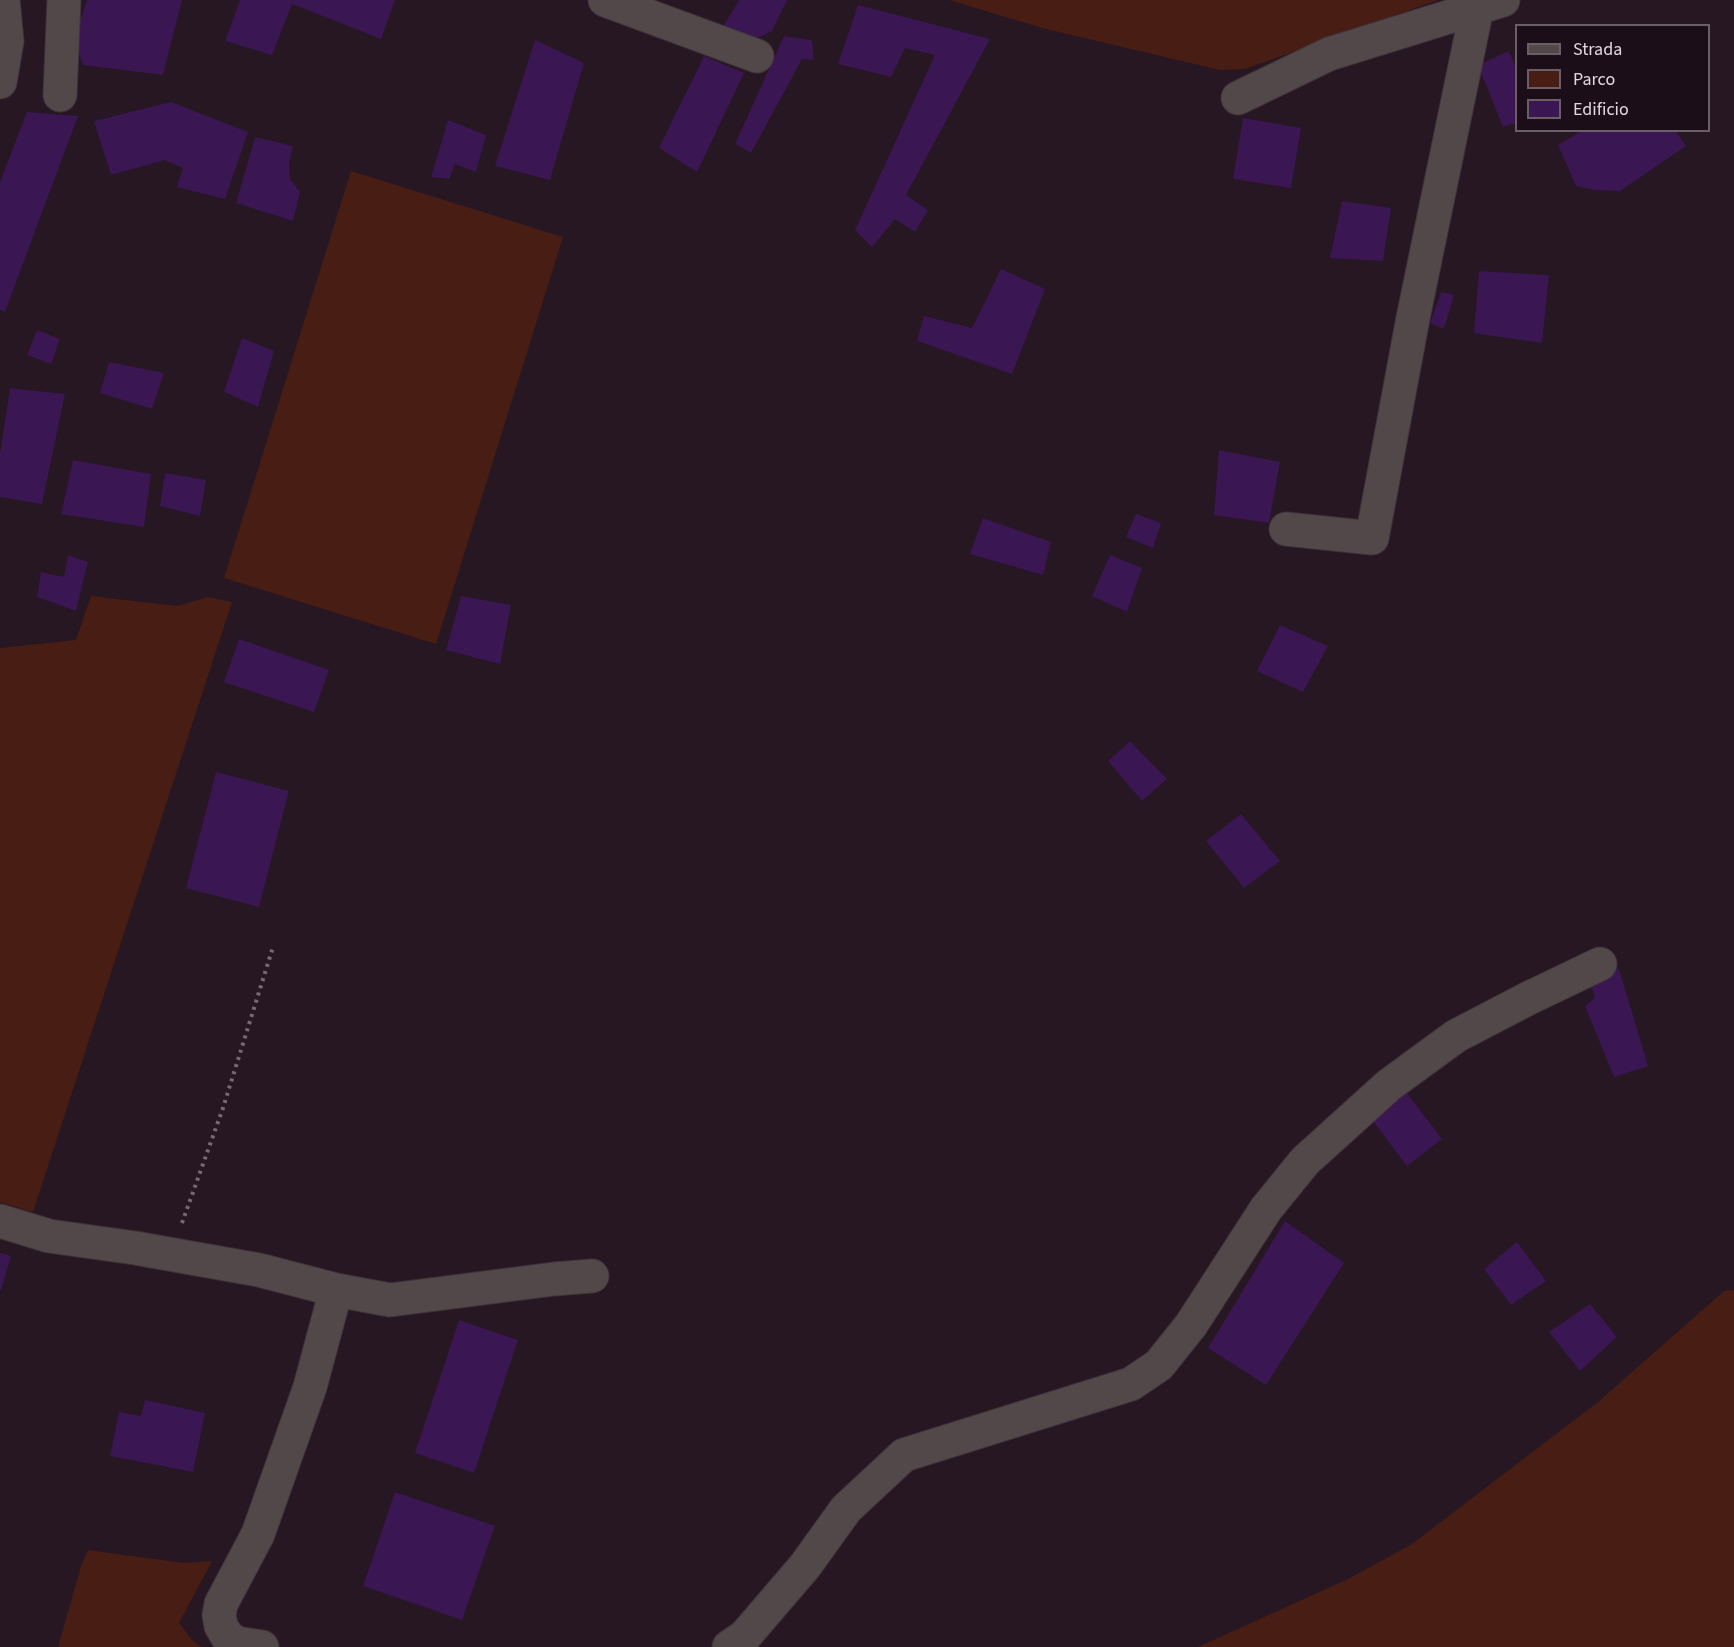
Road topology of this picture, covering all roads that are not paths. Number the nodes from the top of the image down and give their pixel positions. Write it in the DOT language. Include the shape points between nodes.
graph roads {
  1 [pos="3,0"];
  2 [pos="64,0"];
  3 [pos="605,0"];
  4 [pos="1490,4"];
  5 [pos="757,56"];
  6 [pos="0,82"];
  7 [pos="60,95"];
  8 [pos="1238,98"];
  9 [pos="1286,529"];
  10 [pos="1600,964"];
  11 [pos="0,1221"];
  12 [pos="592,1276"];
  13 [pos="336,1290"];
  14 [pos="262,1647"];
  15 [pos="729,1647"];
  1 -- 6 [label="street" via="7,41"];
  2 -- 7 [label="street"];
  3 -- 5 [label="street"];
  4 -- 8 [label="street" via="1329,54"];
  4 -- 9 [label="street" via="1416,306 1372,538"];
  10 -- 15 [label="street" via="1456,1036 1389,1085 1305,1161 1266,1209 1191,1325 1159,1365 1131,1384 904,1455 846,1509 798,1575 745,1636"];
  11 -- 13 [label="street" via="49,1236 259,1270"];
  12 -- 13 [label="street" via="390,1300"];
  13 -- 14 [label="street" via="310,1387 258,1534 221,1604 221,1626 227,1636 236,1643"];
}
